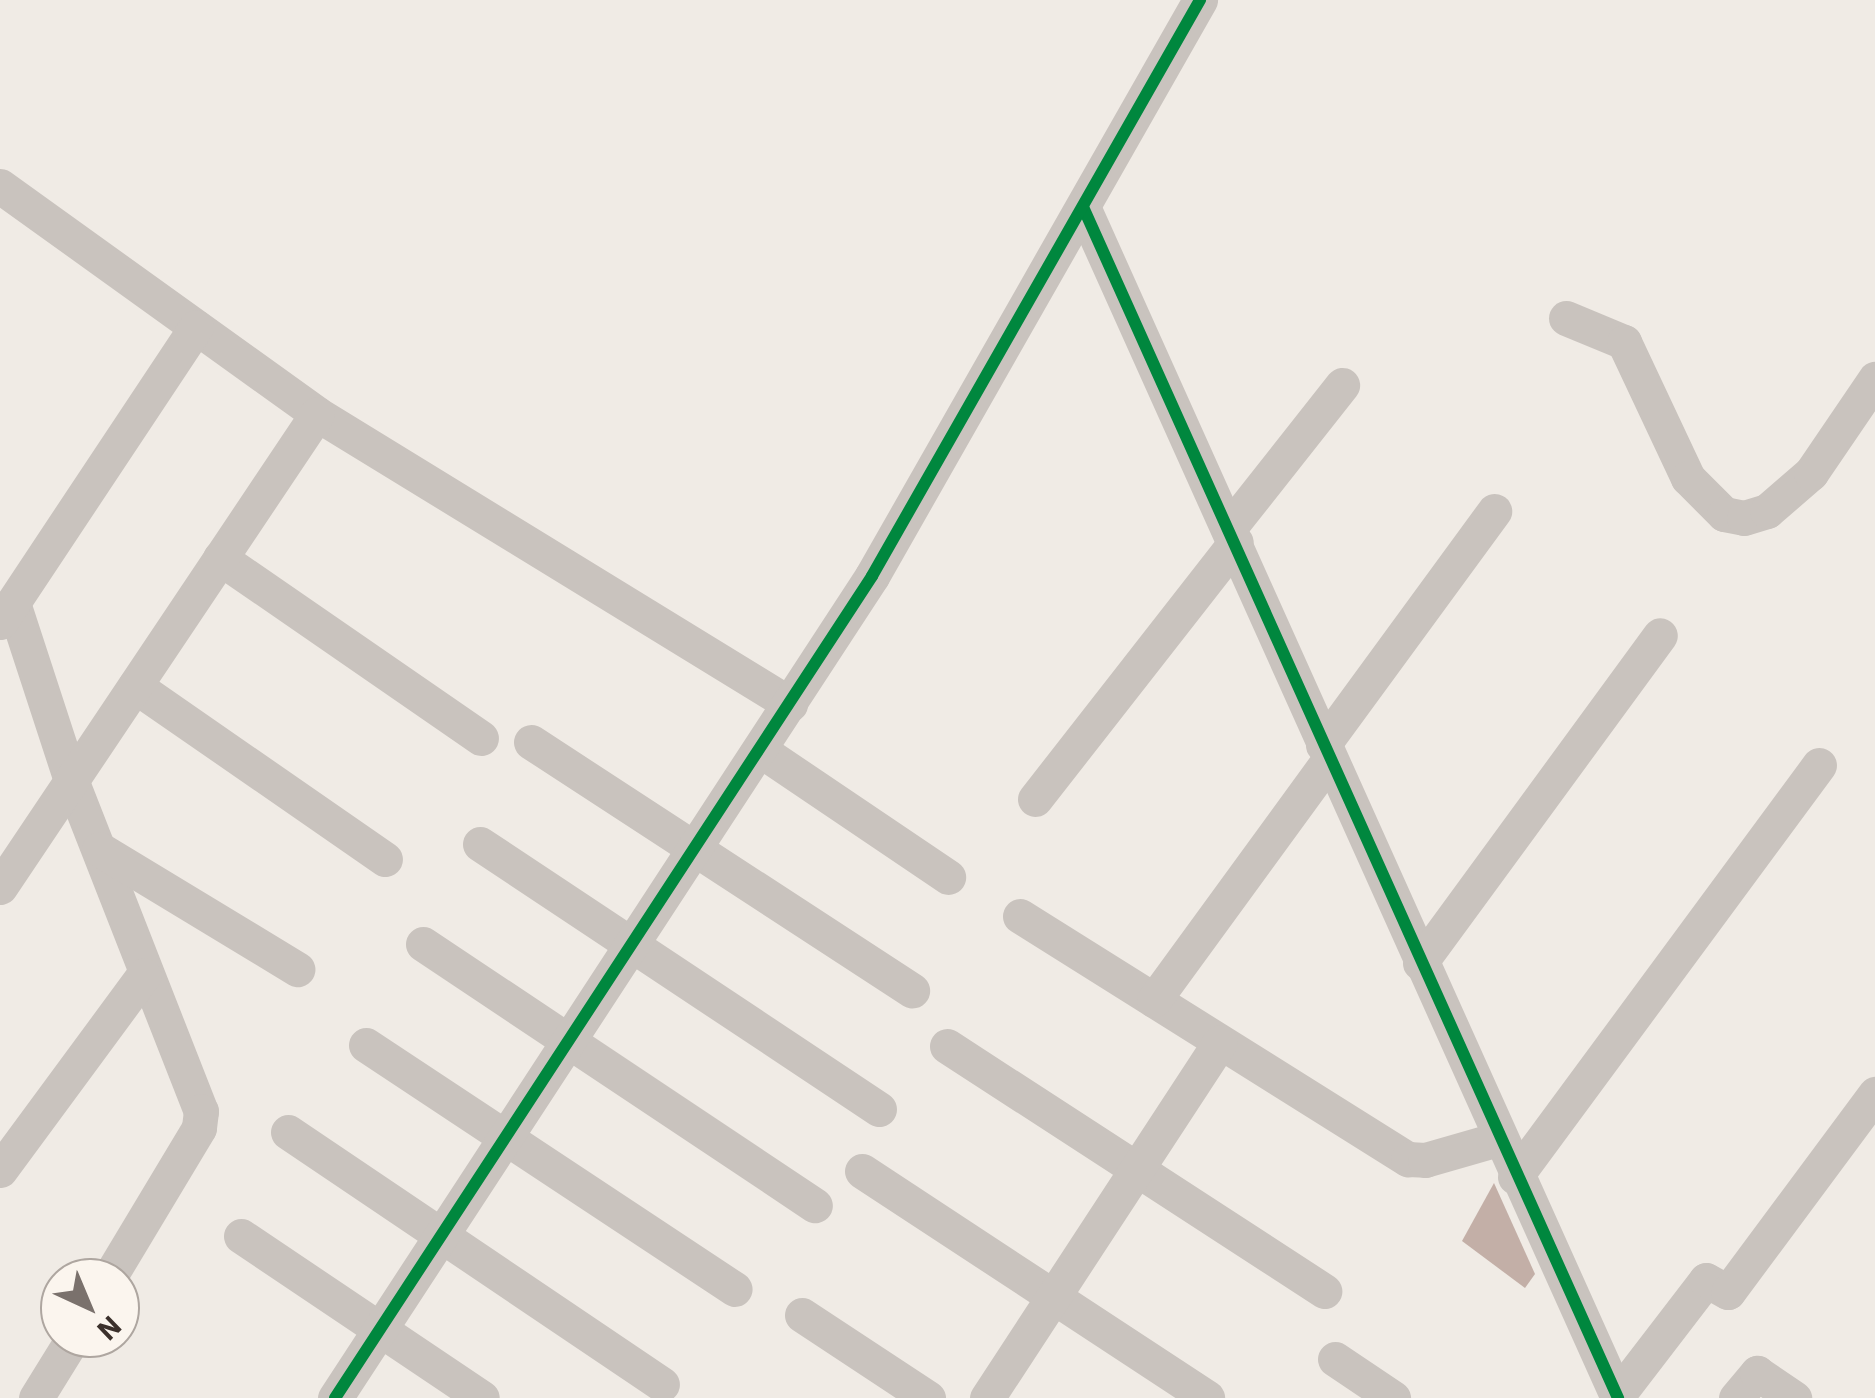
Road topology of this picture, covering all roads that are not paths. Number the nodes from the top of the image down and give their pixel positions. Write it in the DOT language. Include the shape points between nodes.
graph roads {
  1 [pos="1200,0"];
  2 [pos="0,186"];
  3 [pos="1083,207"];
  4 [pos="1566,318"];
  5 [pos="196,327"];
  6 [pos="1875,379"];
  7 [pos="1342,384"];
  8 [pos="317,414"];
  9 [pos="1494,511"];
  10 [pos="1233,534"];
  11 [pos="220,558"];
  12 [pos="6,612"];
  13 [pos="1660,635"];
  14 [pos="134,686"];
  15 [pos="790,704"];
  16 [pos="480,738"];
  17 [pos="532,742"];
  18 [pos="760,750"];
  19 [pos="1326,753"];
  20 [pos="1819,765"];
  21 [pos="71,780"];
  22 [pos="1035,799"];
  23 [pos="480,844"];
  24 [pos="99,849"];
  25 [pos="696,853"];
  26 [pos="384,859"];
  27 [pos="948,878"];
  28 [pos="0,887"];
  29 [pos="1020,916"];
  30 [pos="423,944"];
  31 [pos="633,949"];
  32 [pos="1420,963"];
  33 [pos="297,969"];
  34 [pos="144,975"];
  35 [pos="912,990"];
  36 [pos="1154,1000"];
  37 [pos="1220,1042"];
  38 [pos="570,1043"];
  39 [pos="366,1045"];
  40 [pos="946,1046"];
  41 [pos="1875,1094"];
  42 [pos="878,1109"];
  43 [pos="288,1132"];
  44 [pos="1498,1139"];
  45 [pos="506,1141"];
  46 [pos="0,1170"];
  47 [pos="862,1171"];
  48 [pos="1134,1173"];
  49 [pos="1515,1177"];
  50 [pos="815,1205"];
  51 [pos="241,1236"];
  52 [pos="440,1236"];
  53 [pos="121,1258"];
  54 [pos="734,1288"];
  55 [pos="1324,1291"];
  56 [pos="1052,1298"];
  57 [pos="802,1315"];
  58 [pos="377,1332"];
  59 [pos="60,1358"];
  60 [pos="1335,1360"];
  61 [pos="662,1384"];
  62 [pos="1618,1397"];
  63 [pos="36,1398"];
  64 [pos="335,1398"];
  65 [pos="482,1398"];
  66 [pos="928,1398"];
  67 [pos="987,1398"];
  68 [pos="1207,1398"];
  69 [pos="1393,1398"];
  70 [pos="1736,1398"];
  71 [pos="1794,1398"];
  1 -- 3 [label="street"];
  2 -- 5 [label="street"];
  3 -- 10 [label="street"];
  3 -- 15 [label="street" via="872,576"];
  4 -- 6 [label="street" via="1624,342 1688,478 1704,499 1734,516 1766,511 1790,495"];
  5 -- 8 [label="street"];
  5 -- 12 [label="street"];
  7 -- 10 [label="street"];
  8 -- 11 [label="street"];
  8 -- 15 [label="street"];
  9 -- 19 [label="street"];
  10 -- 19 [label="street"];
  10 -- 22 [label="street"];
  11 -- 14 [label="street"];
  11 -- 16 [label="street"];
  12 -- 21 [label="street"];
  13 -- 32 [label="street"];
  14 -- 21 [label="street"];
  14 -- 26 [label="street"];
  15 -- 18 [label="street"];
  17 -- 25 [label="street"];
  18 -- 25 [label="street"];
  18 -- 27 [label="street"];
  19 -- 32 [label="street"];
  19 -- 36 [label="street"];
  20 -- 49 [label="street"];
  21 -- 24 [label="street"];
  21 -- 28 [label="street"];
  23 -- 31 [label="street"];
  24 -- 33 [label="street"];
  24 -- 34 [label="street"];
  25 -- 31 [label="street"];
  25 -- 35 [label="street"];
  29 -- 36 [label="street"];
  30 -- 38 [label="street"];
  31 -- 38 [label="street"];
  31 -- 42 [label="street"];
  32 -- 44 [label="street"];
  34 -- 46 [label="street"];
  34 -- 53 [label="street" via="201,1111 200,1128"];
  36 -- 37 [label="street"];
  37 -- 44 [label="street" via="1408,1158 1426,1160"];
  37 -- 48 [label="street"];
  38 -- 45 [label="street"];
  38 -- 50 [label="street"];
  39 -- 45 [label="street"];
  40 -- 48 [label="street"];
  41 -- 62 [label="street" via="1728,1292 1706,1280"];
  43 -- 52 [label="street"];
  44 -- 49 [label="street"];
  45 -- 52 [label="street"];
  45 -- 54 [label="street"];
  47 -- 56 [label="street"];
  48 -- 55 [label="street"];
  48 -- 56 [label="street"];
  49 -- 62 [label="street"];
  51 -- 58 [label="street"];
  52 -- 58 [label="street"];
  52 -- 61 [label="street"];
  56 -- 67 [label="street"];
  56 -- 68 [label="street"];
  57 -- 66 [label="street"];
  58 -- 64 [label="street"];
  58 -- 65 [label="street"];
  59 -- 63 [label="street"];
  60 -- 69 [label="street"];
  70 -- 71 [label="street" via="1757,1373"];
}
